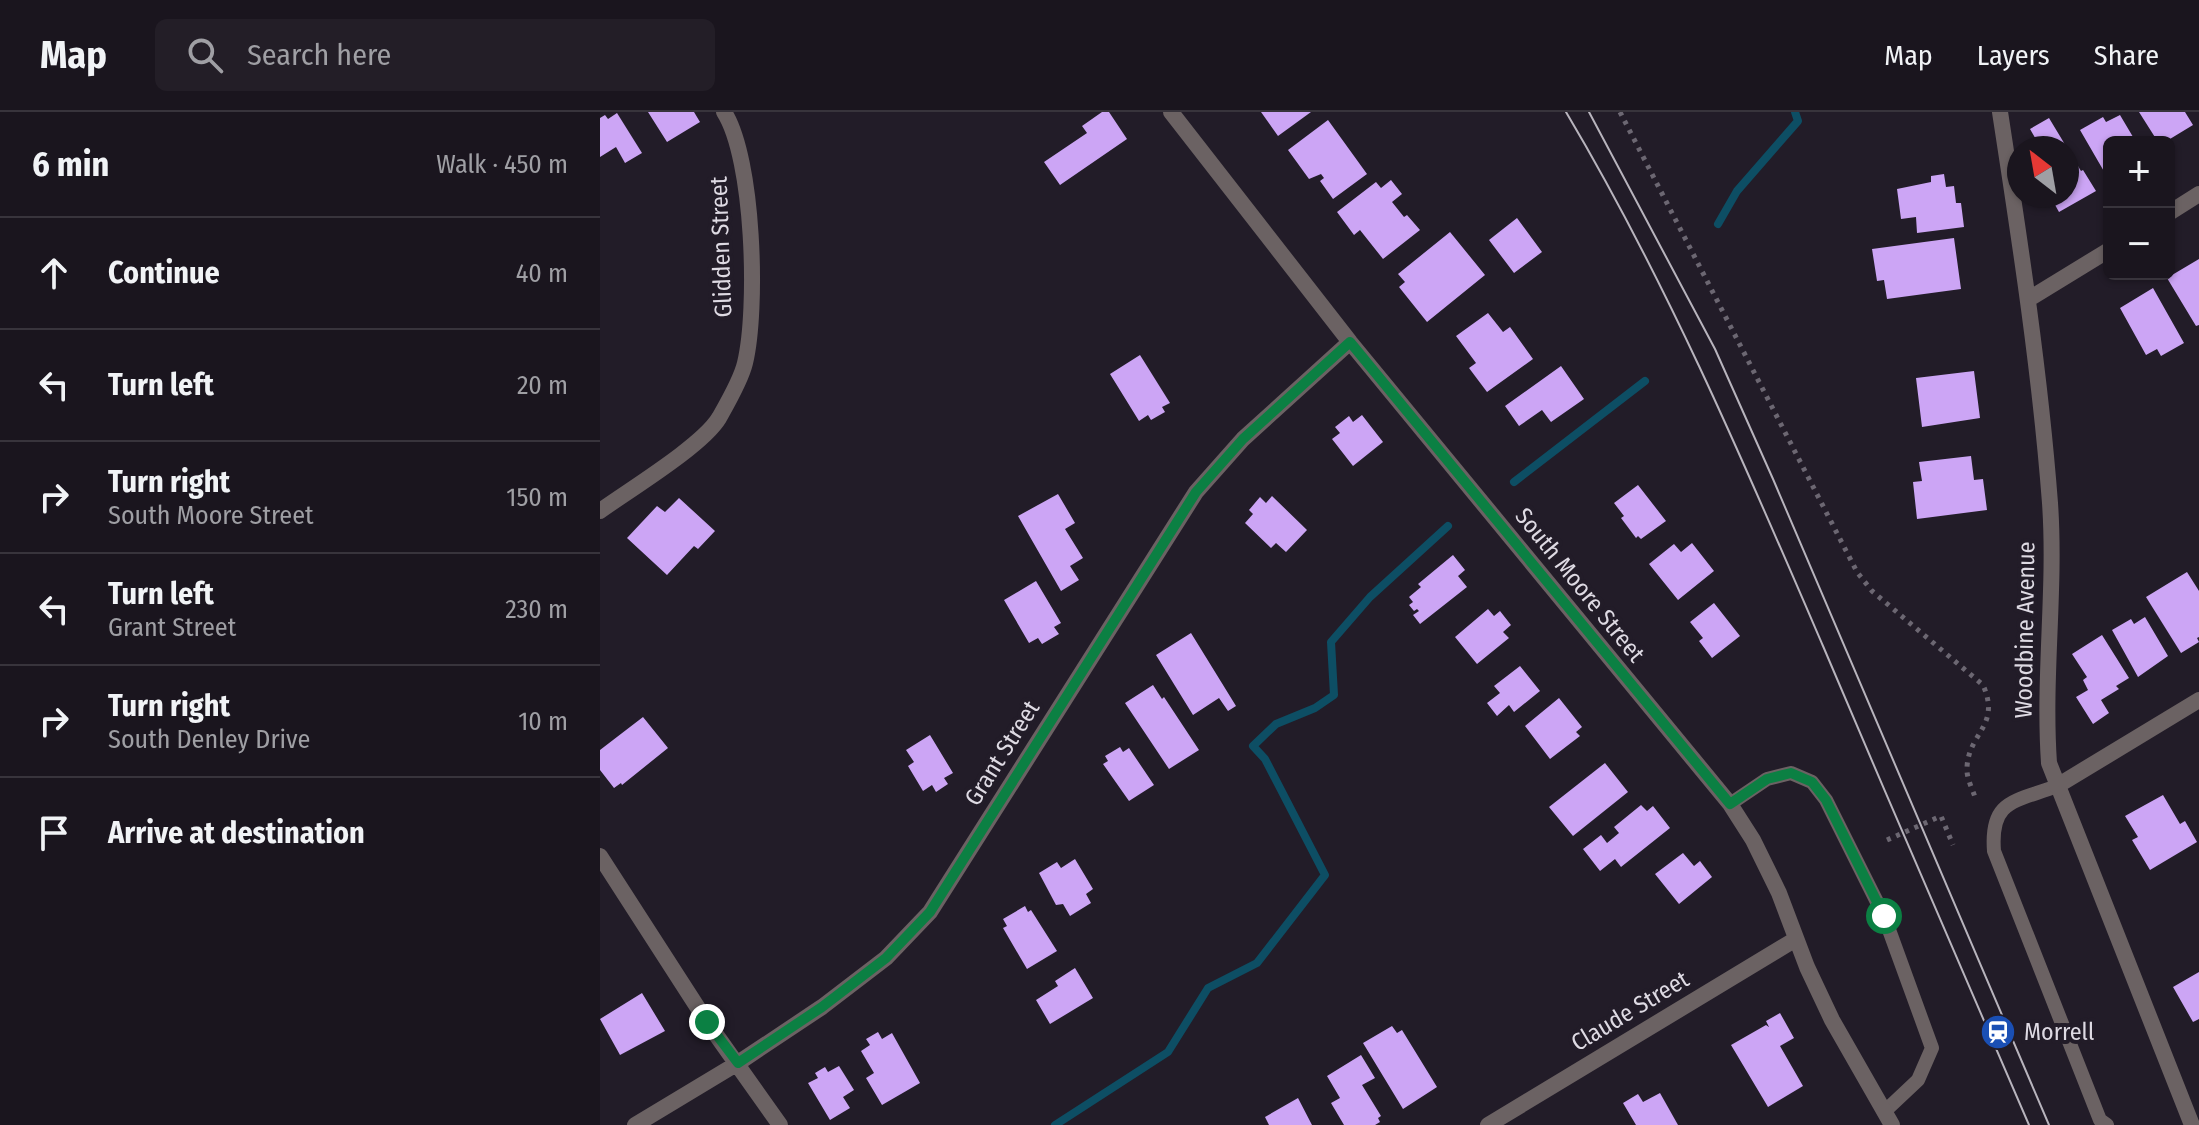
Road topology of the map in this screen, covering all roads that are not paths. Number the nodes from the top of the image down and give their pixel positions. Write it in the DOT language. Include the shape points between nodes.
graph roads {
  1 [pos="724,112"];
  2 [pos="1171,112"];
  3 [pos="2000,112"];
  4 [pos="2199,194"];
  5 [pos="2175,209"];
  6 [pos="2103,254"];
  7 [pos="2029,299"];
  8 [pos="1350,342"];
  9 [pos="600,511"];
  10 [pos="2199,700"];
  11 [pos="2057,786"];
  12 [pos="1730,804"];
  13 [pos="600,856"];
  14 [pos="1796,939"];
  15 [pos="738,1063"];
  16 [pos="1888,1118"];
  17 [pos="635,1125"];
  18 [pos="780,1125"];
  19 [pos="1488,1125"];
  20 [pos="2107,1125"];
  21 [pos="2192,1125"];
  1 -- 9 [label="street, Glidden Street" via="745,173 753,296 744,365 718,421"];
  2 -- 8 [label="street, South Moore Street"];
  3 -- 7 [label="street, Woodbine Avenue"];
  4 -- 5 [label="street"];
  6 -- 7 [label="street"];
  7 -- 11 [label="street, Woodbine Avenue" via="2050,503 2047,726 2049,763"];
  8 -- 12 [label="street, South Moore Street"];
  8 -- 15 [label="street, Grant Street" via="1243,439 1196,492 930,912 886,958"];
  10 -- 11 [label="street"];
  11 -- 20 [label="lane" via="1997,814 1994,851 2100,1120"];
  11 -- 21 [label="street, Woodbine Avenue"];
  12 -- 14 [label="street, South Moore Street" via="1753,840"];
  12 -- 16 [label="lane" via="1767,779 1791,773 1812,782 1826,800 1884,916 1932,1048 1918,1080"];
  13 -- 15 [label="street"];
  14 -- 16 [label="street, South Moore Street" via="1832,1020"];
  14 -- 19 [label="street, Claude Street"];
  15 -- 17 [label="street, Grant Street"];
  15 -- 18 [label="street"];
}
